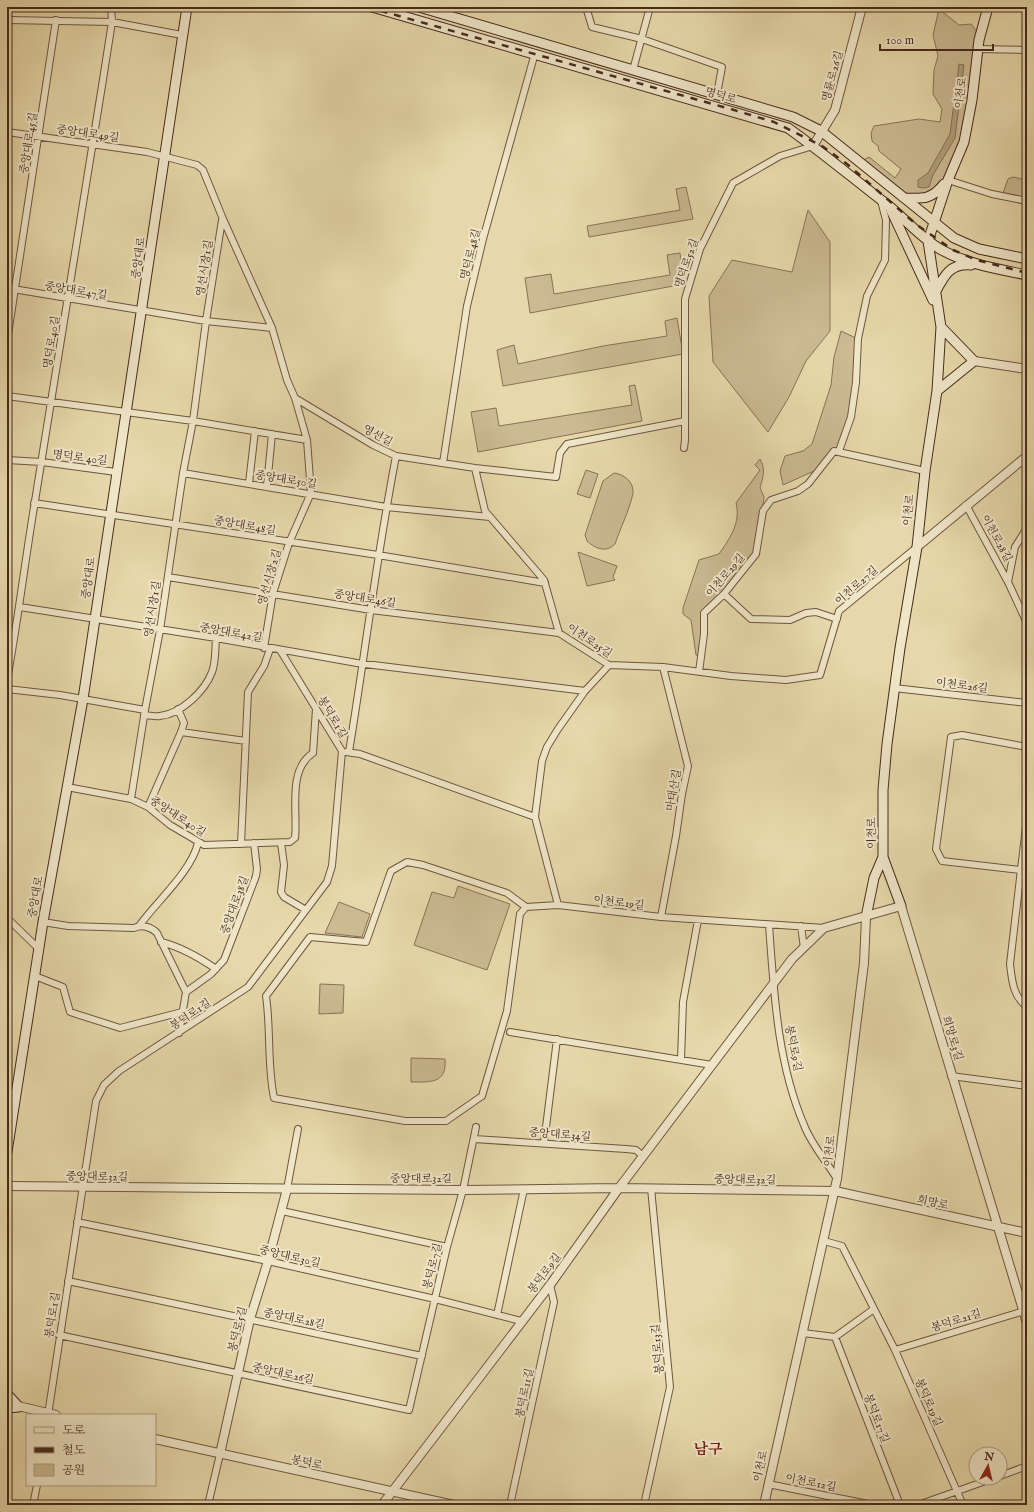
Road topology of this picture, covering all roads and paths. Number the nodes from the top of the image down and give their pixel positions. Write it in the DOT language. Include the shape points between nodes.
graph roads {
  1 [pos="112,7"];
  2 [pos="372,7"];
  3 [pos="419,7"];
  4 [pos="586,7"];
  5 [pos="650,7"];
  6 [pos="862,7"];
  7 [pos="988,7"];
  8 [pos="188,9"];
  9 [pos="7,20"];
  10 [pos="56,20"];
  11 [pos="112,22"];
  12 [pos="182,35"];
  13 [pos="642,39"];
  14 [pos="978,49"];
  15 [pos="1027,50"];
  16 [pos="536,53"];
  17 [pos="633,70"];
  18 [pos="717,94"];
  19 [pos="821,131"];
  20 [pos="7,132"];
  21 [pos="39,136"];
  22 [pos="93,144"];
  23 [pos="813,146"];
  24 [pos="165,157"];
  25 [pos="948,180"];
  26 [pos="905,198"];
  27 [pos="881,200"];
  28 [pos="1027,201"];
  29 [pos="889,207"];
  30 [pos="222,220"];
  31 [pos="934,224"];
  32 [pos="928,241"];
  33 [pos="1027,259"];
  34 [pos="982,266"];
  35 [pos="1027,275"];
  36 [pos="7,288"];
  37 [pos="16,290"];
  38 [pos="935,293"];
  39 [pos="68,299"];
  40 [pos="143,310"];
  41 [pos="939,311"];
  42 [pos="206,321"];
  43 [pos="941,327"];
  44 [pos="272,328"];
  45 [pos="7,341"];
  46 [pos="974,361"];
  47 [pos="1027,369"];
  48 [pos="937,391"];
  49 [pos="7,396"];
  50 [pos="295,398"];
  51 [pos="52,402"];
  52 [pos="127,413"];
  53 [pos="193,421"];
  54 [pos="685,421"];
  55 [pos="255,431"];
  56 [pos="272,434"];
  57 [pos="307,440"];
  58 [pos="684,448"];
  59 [pos="839,451"];
  60 [pos="396,456"];
  61 [pos="1027,456"];
  62 [pos="7,460"];
  63 [pos="42,462"];
  64 [pos="443,463"];
  65 [pos="475,468"];
  66 [pos="925,471"];
  67 [pos="116,472"];
  68 [pos="183,473"];
  69 [pos="249,483"];
  70 [pos="267,486"];
  71 [pos="311,493"];
  72 [pos="34,503"];
  73 [pos="966,505"];
  74 [pos="386,507"];
  75 [pos="110,514"];
  76 [pos="490,517"];
  77 [pos="175,524"];
  78 [pos="1027,529"];
  79 [pos="289,543"];
  80 [pos="917,547"];
  81 [pos="378,556"];
  82 [pos="168,577"];
  83 [pos="1008,582"];
  84 [pos="545,583"];
  85 [pos="273,593"];
  86 [pos="724,594"];
  87 [pos="20,607"];
  88 [pos="371,610"];
  89 [pos="94,618"];
  90 [pos="837,619"];
  91 [pos="1027,623"];
  92 [pos="160,630"];
  93 [pos="559,633"];
  94 [pos="216,638"];
  95 [pos="267,648"];
  96 [pos="280,650"];
  97 [pos="364,664"];
  98 [pos="609,665"];
  99 [pos="662,667"];
  100 [pos="699,672"];
  101 [pos="820,675"];
  102 [pos="7,680"];
  103 [pos="894,688"];
  104 [pos="7,689"];
  105 [pos="585,691"];
  106 [pos="83,699"];
  107 [pos="1027,703"];
  108 [pos="178,709"];
  109 [pos="316,709"];
  110 [pos="144,712"];
  111 [pos="181,732"];
  112 [pos="246,741"];
  113 [pos="1027,747"];
  114 [pos="342,751"];
  115 [pos="349,752"];
  116 [pos="67,787"];
  117 [pos="131,799"];
  118 [pos="148,807"];
  119 [pos="536,817"];
  120 [pos="1027,818"];
  121 [pos="198,843"];
  122 [pos="254,843"];
  123 [pos="281,843"];
  124 [pos="241,844"];
  125 [pos="883,857"];
  126 [pos="1020,870"];
  127 [pos="558,905"];
  128 [pos="900,906"];
  129 [pos="526,907"];
  130 [pos="306,910"];
  131 [pos="661,917"];
  132 [pos="866,917"];
  133 [pos="7,918"];
  134 [pos="698,920"];
  135 [pos="43,922"];
  136 [pos="769,925"];
  137 [pos="139,926"];
  138 [pos="801,926"];
  139 [pos="824,928"];
  140 [pos="162,942"];
  141 [pos="804,948"];
  142 [pos="39,949"];
  143 [pos="216,969"];
  144 [pos="35,976"];
  145 [pos="774,982"];
  146 [pos="186,992"];
  147 [pos="1027,1007"];
  148 [pos="182,1012"];
  149 [pos="510,1032"];
  150 [pos="179,1033"];
  151 [pos="557,1039"];
  152 [pos="681,1060"];
  153 [pos="712,1065"];
  154 [pos="951,1076"];
  155 [pos="1027,1086"];
  156 [pos="476,1127"];
  157 [pos="298,1129"];
  158 [pos="474,1139"];
  159 [pos="544,1143"];
  160 [pos="7,1152"];
  161 [pos="643,1156"];
  162 [pos="837,1179"];
  163 [pos="7,1186"];
  164 [pos="83,1187"];
  165 [pos="619,1188"];
  166 [pos="651,1188"];
  167 [pos="287,1189"];
  168 [pos="524,1189"];
  169 [pos="463,1190"];
  170 [pos="835,1191"];
  171 [pos="282,1211"];
  172 [pos="77,1222"];
  173 [pos="999,1227"];
  174 [pos="1027,1233"];
  175 [pos="824,1241"];
  176 [pos="447,1247"];
  177 [pos="268,1261"];
  178 [pos="68,1281"];
  179 [pos="550,1285"];
  180 [pos="435,1299"];
  181 [pos="874,1308"];
  182 [pos="1025,1312"];
  183 [pos="497,1315"];
  184 [pos="250,1319"];
  185 [pos="521,1321"];
  186 [pos="1027,1323"];
  187 [pos="803,1333"];
  188 [pos="59,1335"];
  189 [pos="835,1337"];
  190 [pos="895,1350"];
  191 [pos="422,1356"];
  192 [pos="238,1373"];
  193 [pos="7,1394"];
  194 [pos="7,1404"];
  195 [pos="19,1406"];
  196 [pos="7,1408"];
  197 [pos="409,1410"];
  198 [pos="48,1414"];
  199 [pos="156,1439"];
  200 [pos="220,1454"];
  201 [pos="1027,1466"];
  202 [pos="1008,1473"];
  203 [pos="768,1484"];
  204 [pos="37,1486"];
  205 [pos="973,1486"];
  206 [pos="391,1492"];
  207 [pos="957,1492"];
  208 [pos="34,1505"];
  209 [pos="208,1505"];
  210 [pos="382,1505"];
  211 [pos="454,1505"];
  212 [pos="510,1505"];
  213 [pos="644,1505"];
  214 [pos="764,1505"];
  215 [pos="873,1505"];
  216 [pos="900,1505"];
  217 [pos="918,1505"];
  218 [pos="963,1505"];
  1 -- 11 [label="street, 명덕로40길"];
  2 -- 16 [label="main road, 명덕로"];
  3 -- 17 [label="main road, 명덕로"];
  4 -- 13 [label="street" via="592,26"];
  5 -- 13 [label="street"];
  6 -- 19 [label="street, 명륜로26길" via="835,110"];
  7 -- 14 [label="main road, 이천로"];
  8 -- 12 [label="main road, 중앙대로"];
  9 -- 10 [label="street"];
  10 -- 11 [label="street"];
  10 -- 21 [label="street, 중앙대로45길"];
  11 -- 12 [label="street"];
  11 -- 22 [label="street, 명덕로40길"];
  12 -- 24 [label="main road, 중앙대로"];
  13 -- 17 [label="street"];
  13 -- 18 [label="street" via="722,67"];
  14 -- 15 [label="street"];
  14 -- 25 [label="main road, 이천로" via="964,142"];
  16 -- 23 [label="main road, 명덕로" via="788,128"];
  16 -- 64 [label="street, 명덕로48길" via="485,232 467,306"];
  17 -- 18 [label="main road, 명덕로"];
  18 -- 19 [label="main road, 명덕로" via="778,112"];
  19 -- 23 [label="street, 명륜로26길"];
  19 -- 26 [label="main road, 명덕로"];
  20 -- 21 [label="street, 중앙대로49길"];
  21 -- 22 [label="street, 중앙대로49길"];
  21 -- 37 [label="street, 중앙대로45길"];
  22 -- 24 [label="street, 중앙대로49길"];
  22 -- 39 [label="street, 명덕로40길"];
  23 -- 27 [label="main road, 명덕로"];
  23 -- 54 [label="street, 명덕로52길" via="780,156 733,183 700,249 684,299"];
  24 -- 30 [label="street, 중앙대로49길" via="198,165 203,170"];
  24 -- 40 [label="main road, 중앙대로"];
  25 -- 26 [label="main road" via="935,195 920,199"];
  25 -- 28 [label="street" via="992,194"];
  25 -- 31 [label="main road, 이천로"];
  26 -- 31 [label="main road, 명덕로"];
  27 -- 29 [label="main road, 명덕로"];
  27 -- 59 [label="street" via="886,220 885,260 867,296 858,339 851,417"];
  29 -- 32 [label="main road, 명덕로"];
  29 -- 41 [label="main road"];
  30 -- 42 [label="street, 영선시장1길"];
  30 -- 44 [label="street"];
  31 -- 32 [label="main road, 이천로"];
  31 -- 33 [label="main road, 명덕로" via="954,238 979,249"];
  32 -- 34 [label="main road, 명덕로" via="941,250"];
  32 -- 38 [label="main road, 이천로"];
  34 -- 35 [label="main road, 명덕로"];
  34 -- 38 [label="main road" via="960,264 946,274"];
  36 -- 37 [label="street, 중앙대로47길"];
  37 -- 39 [label="street, 중앙대로47길"];
  37 -- 45 [label="street, 중앙대로45길"];
  38 -- 41 [label="main road, 이천로"];
  39 -- 40 [label="street, 중앙대로47길"];
  39 -- 51 [label="street, 명덕로40길"];
  40 -- 42 [label="street"];
  40 -- 52 [label="main road, 중앙대로"];
  41 -- 43 [label="main road, 이천로"];
  42 -- 44 [label="street"];
  42 -- 53 [label="street, 영선시장1길"];
  43 -- 46 [label="main road"];
  43 -- 48 [label="main road, 이천로"];
  44 -- 50 [label="street"];
  46 -- 47 [label="street"];
  46 -- 48 [label="main road"];
  48 -- 66 [label="main road, 이천로"];
  49 -- 51 [label="street"];
  50 -- 57 [label="street, 영선시장2길"];
  50 -- 60 [label="street, 영선길"];
  51 -- 52 [label="street"];
  51 -- 63 [label="street, 명덕로40길"];
  52 -- 53 [label="street"];
  52 -- 67 [label="main road, 중앙대로"];
  53 -- 55 [label="street"];
  53 -- 68 [label="street, 영선시장1길"];
  54 -- 58 [label="street, 명덕로52길"];
  54 -- 65 [label="street, 영선길" via="567,444 560,454 556,477"];
  55 -- 56 [label="street"];
  55 -- 69 [label="street"];
  56 -- 57 [label="street"];
  56 -- 70 [label="street"];
  57 -- 71 [label="street, 영선시장2길"];
  59 -- 66 [label="street"];
  59 -- 86 [label="street, 이천로29길" via="834,451 808,484 798,491 771,500 763,512 756,554"];
  60 -- 64 [label="street, 영선길"];
  60 -- 74 [label="street"];
  61 -- 73 [label="street"];
  62 -- 63 [label="street, 명덕로 40길"];
  63 -- 67 [label="street, 명덕로 40길"];
  63 -- 72 [label="street, 명덕로40길"];
  64 -- 65 [label="street, 영선길"];
  65 -- 76 [label="street, 이천로25길" via="485,511"];
  66 -- 80 [label="main road, 이천로"];
  67 -- 75 [label="main road, 중앙대로"];
  68 -- 69 [label="street, 중앙대로50길"];
  68 -- 77 [label="street, 영선시장1길"];
  69 -- 70 [label="street, 중앙대로50길"];
  70 -- 71 [label="street, 중앙대로50길"];
  71 -- 74 [label="street, 중앙대로50길"];
  71 -- 79 [label="street, 영선시장2길"];
  72 -- 75 [label="street, 중앙대로48길"];
  72 -- 87 [label="street, 명덕로40길"];
  73 -- 80 [label="street"];
  73 -- 83 [label="street, 이천로28길"];
  74 -- 76 [label="street, 중앙대로50길"];
  74 -- 81 [label="street"];
  75 -- 77 [label="street, 중앙대로48길"];
  75 -- 89 [label="main road, 중앙대로"];
  76 -- 84 [label="street, 이천로25길"];
  77 -- 79 [label="street, 중앙대로48길"];
  77 -- 82 [label="street, 영선시장1길"];
  78 -- 83 [label="street, 이천로28길" via="1015,547"];
  79 -- 81 [label="street, 중앙대로48길"];
  79 -- 85 [label="street, 영선시장2길"];
  80 -- 90 [label="street, 이천로27길" via="839,611"];
  80 -- 103 [label="main road, 이천로"];
  81 -- 84 [label="street, 중앙대로48길"];
  81 -- 88 [label="street"];
  82 -- 85 [label="street, 중앙대로46길"];
  82 -- 92 [label="street, 영선시장1길"];
  83 -- 91 [label="street, 이천로28길"];
  84 -- 93 [label="street, 이천로25길"];
  85 -- 88 [label="street, 중앙대로46길"];
  85 -- 95 [label="street, 영선시장2길"];
  86 -- 90 [label="street" via="751,619 790,620 816,612"];
  86 -- 100 [label="street, 이천로29길" via="704,613"];
  87 -- 89 [label="street, 중앙대로42길"];
  87 -- 102 [label="street, 명덕로40길"];
  88 -- 93 [label="street, 중앙대로46길"];
  88 -- 97 [label="street"];
  89 -- 92 [label="street, 중앙대로42길"];
  89 -- 106 [label="main road, 중앙대로"];
  90 -- 101 [label="street, 이천로27길"];
  92 -- 94 [label="street, 중앙대로42길"];
  92 -- 110 [label="street, 영선시장1길"];
  93 -- 98 [label="street, 이천로25길"];
  94 -- 95 [label="street, 중앙대로42길"];
  94 -- 108 [label="street" via="212,673 196,694"];
  95 -- 96 [label="street, 중앙대로42길"];
  95 -- 112 [label="street, 영선시장2길" via="264,666 248,692"];
  96 -- 97 [label="street, 중앙대로42길"];
  96 -- 109 [label="street, 봉덕로1길"];
  97 -- 105 [label="street, 중앙대로42길"];
  97 -- 115 [label="street"];
  98 -- 99 [label="street, 이천로25길"];
  98 -- 105 [label="street"];
  99 -- 100 [label="street, 이천로25길"];
  99 -- 131 [label="street, 마태산길" via="688,766"];
  100 -- 101 [label="street, 이천로25길" via="786,680"];
  103 -- 107 [label="street, 이천로26길"];
  103 -- 125 [label="main road, 이천로" via="882,790"];
  104 -- 106 [label="street"];
  105 -- 119 [label="street" via="547,747 542,761"];
  106 -- 110 [label="street"];
  106 -- 116 [label="main road, 중앙대로"];
  108 -- 110 [label="street" via="160,716"];
  108 -- 111 [label="street" via="184,724"];
  109 -- 114 [label="street, 봉덕로1길"];
  109 -- 123 [label="street" via="313,752 305,758 297,777 295,838 290,842"];
  110 -- 117 [label="street, 영선시장1길"];
  111 -- 112 [label="street"];
  111 -- 118 [label="street"];
  112 -- 124 [label="street, 영선시장2길"];
  113 -- 126 [label="street" via="962,735 951,737 936,849 942,861"];
  114 -- 115 [label="street"];
  114 -- 130 [label="street, 봉덕로1길" via="332,866 327,882"];
  115 -- 119 [label="street"];
  116 -- 117 [label="street, 중앙대로40길"];
  116 -- 135 [label="main road, 중앙대로"];
  117 -- 118 [label="street, 중앙대로40길"];
  118 -- 121 [label="street, 중앙대로40길"];
  119 -- 127 [label="street"];
  120 -- 126 [label="street"];
  121 -- 124 [label="street, 중앙대로40길" via="216,846"];
  121 -- 137 [label="street" via="187,868"];
  122 -- 123 [label="street, 중앙대로40길"];
  122 -- 124 [label="street, 중앙대로40길"];
  122 -- 143 [label="street, 중앙대로38길" via="256,876 229,949"];
  123 -- 130 [label="street" via="284,865 281,892 284,897"];
  125 -- 128 [label="main road, 희망로3길"];
  125 -- 132 [label="main road, 이천로" via="874,878"];
  126 -- 147 [label="street" via="1010,964 1012,985 1020,1002"];
  127 -- 129 [label="street, 이천로19길"];
  127 -- 131 [label="street, 이천로19길"];
  128 -- 132 [label="street"];
  128 -- 154 [label="street, 희망로3길"];
  129 -- 129 [label="street" via="520,914 507,1011 482,1096 446,1121 406,1121 274,1098 270,1076 266,996 310,937 366,942 391,871 407,862 431,868 507,893"];
  130 -- 150 [label="street, 봉덕로1길" via="248,987"];
  131 -- 134 [label="street, 이천로19길"];
  132 -- 139 [label="street"];
  132 -- 162 [label="street, 이천로" via="864,964"];
  133 -- 142 [label="street"];
  134 -- 136 [label="street, 이천로19길"];
  134 -- 152 [label="street" via="684,1002"];
  135 -- 137 [label="street" via="90,927"];
  135 -- 142 [label="main road, 중앙대로"];
  136 -- 138 [label="street, 이천로19길"];
  136 -- 145 [label="street"];
  137 -- 140 [label="street" via="153,928"];
  138 -- 139 [label="street, 이천로19길"];
  138 -- 141 [label="street"];
  139 -- 141 [label="street, 봉덕로9길"];
  140 -- 143 [label="street" via="191,954"];
  140 -- 146 [label="street"];
  141 -- 145 [label="street, 봉덕로9길"];
  142 -- 144 [label="main road, 중앙대로"];
  143 -- 146 [label="street, 중앙대로38길"];
  144 -- 148 [label="street" via="63,987 70,1012 120,1028"];
  144 -- 160 [label="main road, 중앙대로"];
  145 -- 153 [label="street, 봉덕로9길"];
  145 -- 162 [label="street, 봉덕로9길" via="779,1038 786,1071 804,1126"];
  146 -- 148 [label="street"];
  148 -- 150 [label="street"];
  149 -- 151 [label="street"];
  150 -- 164 [label="street, 봉덕로1길" via="159,1047 136,1058 104,1085 96,1101"];
  151 -- 152 [label="street"];
  151 -- 159 [label="street"];
  152 -- 153 [label="street"];
  153 -- 161 [label="street, 봉덕로9길"];
  154 -- 155 [label="street"];
  154 -- 173 [label="street, 희망로3길"];
  156 -- 158 [label="street, 봉덕로7길"];
  157 -- 167 [label="street, 봉덕로5길"];
  158 -- 159 [label="street, 중앙대로34길"];
  158 -- 169 [label="street, 봉덕로7길"];
  159 -- 161 [label="street, 중앙대로34길" via="636,1150"];
  161 -- 165 [label="street, 봉덕로9길"];
  162 -- 170 [label="street, 이천로"];
  163 -- 164 [label="street, 중앙대로32길"];
  164 -- 167 [label="street, 중앙대로32길"];
  164 -- 172 [label="street, 봉덕로1길"];
  165 -- 166 [label="street, 중앙대로32길"];
  165 -- 168 [label="street, 중앙대로32길"];
  165 -- 179 [label="street, 봉덕로9길"];
  166 -- 170 [label="street, 중앙대로32길"];
  166 -- 213 [label="street, 봉덕로13길" via="670,1387"];
  167 -- 169 [label="street, 중앙대로32길"];
  167 -- 171 [label="street, 봉덕로5길"];
  168 -- 169 [label="street, 중앙대로32길"];
  168 -- 183 [label="street"];
  169 -- 176 [label="street, 봉덕로7길"];
  170 -- 173 [label="street, 희망로"];
  170 -- 175 [label="street, 이천로"];
  171 -- 176 [label="street"];
  171 -- 177 [label="street, 봉덕로5길"];
  172 -- 177 [label="street, 중앙대로30길"];
  172 -- 178 [label="street, 봉덕로1길"];
  173 -- 174 [label="street, 희망로"];
  173 -- 182 [label="street"];
  175 -- 181 [label="street, 봉덕로19길" via="842,1246"];
  175 -- 187 [label="street, 이천로"];
  176 -- 180 [label="street, 봉덕로7길"];
  177 -- 180 [label="street, 중앙대로30길"];
  177 -- 184 [label="street, 봉덕로5길"];
  178 -- 184 [label="street, 중앙대로28길"];
  178 -- 188 [label="street, 봉덕로1길"];
  179 -- 185 [label="street, 봉덕로9길"];
  179 -- 212 [label="street, 봉덕로11길" via="554,1302"];
  180 -- 183 [label="street, 중앙대로30길"];
  180 -- 191 [label="street, 봉덕로7길"];
  181 -- 189 [label="street"];
  181 -- 190 [label="street, 봉덕로19길"];
  182 -- 186 [label="street"];
  182 -- 190 [label="street, 봉덕로21길"];
  183 -- 185 [label="street, 중앙대로30길"];
  184 -- 191 [label="street, 중앙대로28길"];
  184 -- 192 [label="street, 봉덕로5길"];
  185 -- 206 [label="street, 봉덕로9길"];
  187 -- 189 [label="street"];
  187 -- 203 [label="street, 이천로"];
  188 -- 192 [label="street, 중앙대로26길"];
  188 -- 198 [label="street, 봉덕로1길"];
  189 -- 216 [label="street, 봉덕로17길"];
  190 -- 207 [label="street, 봉덕로19길"];
  191 -- 197 [label="street, 봉덕로7길"];
  192 -- 197 [label="street, 중앙대로26길"];
  192 -- 200 [label="street, 봉덕로5길"];
  193 -- 195 [label="main road"];
  194 -- 195 [label="street"];
  195 -- 196 [label="main road"];
  195 -- 198 [label="street"];
  199 -- 200 [label="street, 봉덕로"];
  200 -- 206 [label="street, 봉덕로"];
  200 -- 209 [label="street"];
  201 -- 202 [label="street"];
  203 -- 214 [label="street, 이천로"];
  203 -- 215 [label="street, 이천로12길"];
  204 -- 208 [label="street"];
  205 -- 207 [label="street"];
  206 -- 210 [label="street, 봉덕로9길"];
  206 -- 211 [label="street, 봉덕로"];
  207 -- 217 [label="street"];
  207 -- 218 [label="street, 봉덕로19길"];
}
